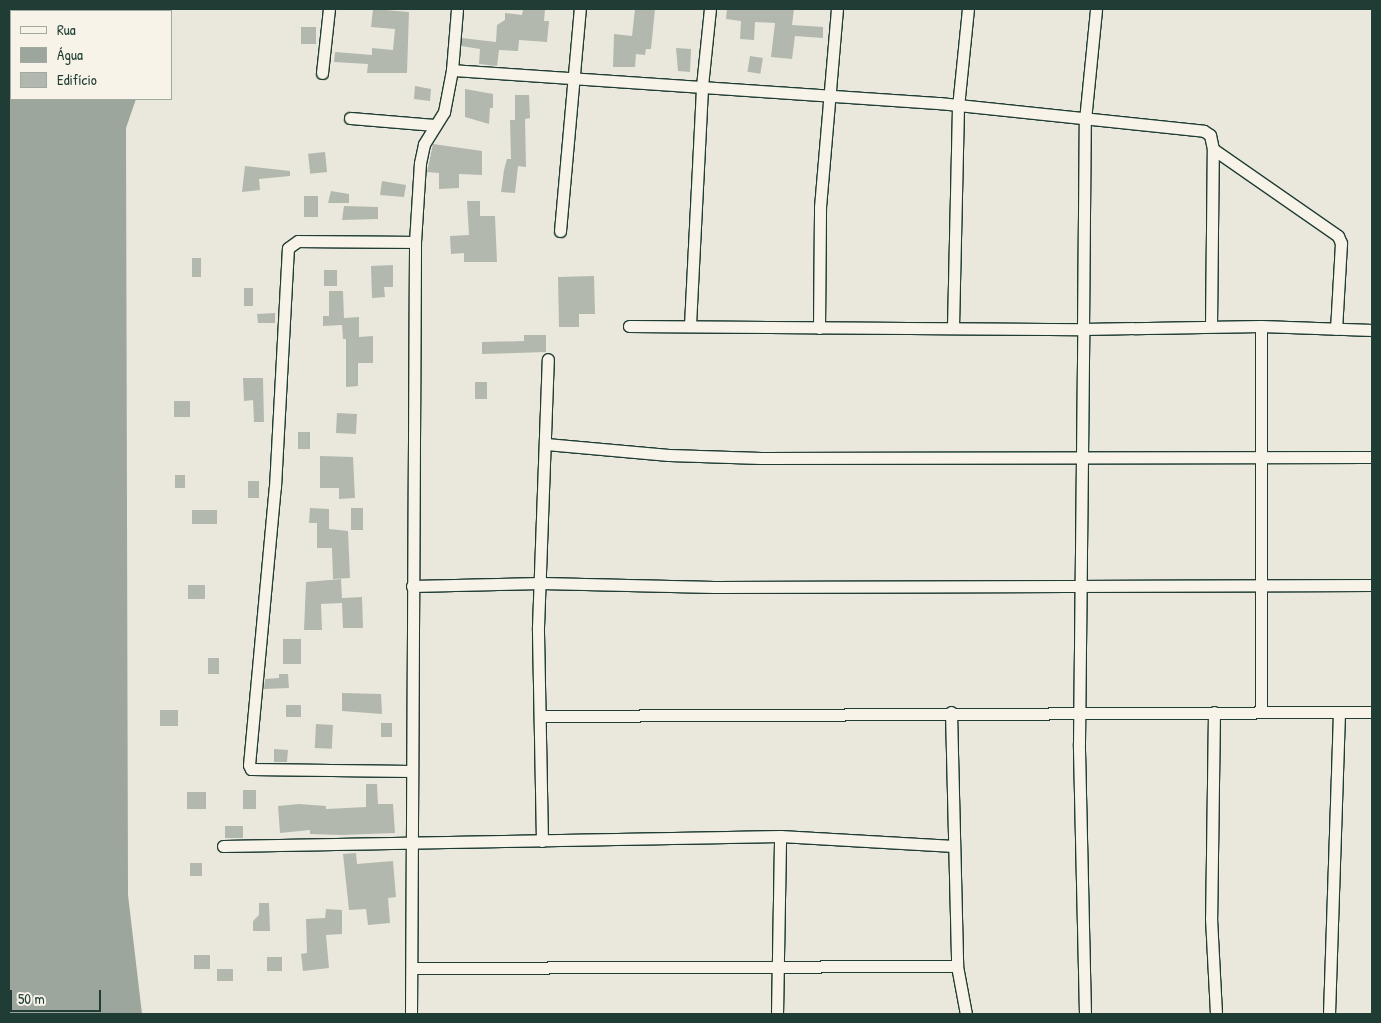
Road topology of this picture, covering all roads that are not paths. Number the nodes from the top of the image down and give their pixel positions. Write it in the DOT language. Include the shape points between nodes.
graph roads {
  1 [pos="329,9"];
  2 [pos="457,9"];
  3 [pos="580,9"];
  4 [pos="710,9"];
  5 [pos="837,9"];
  6 [pos="968,9"];
  7 [pos="1096,9"];
  8 [pos="452,70"];
  9 [pos="322,73"];
  10 [pos="573,78"];
  11 [pos="702,86"];
  12 [pos="828,95"];
  13 [pos="958,107"];
  14 [pos="350,118"];
  15 [pos="1085,120"];
  16 [pos="435,125"];
  17 [pos="1213,149"];
  18 [pos="560,231"];
  19 [pos="415,242"];
  20 [pos="690,325"];
  21 [pos="629,326"];
  22 [pos="1211,326"];
  23 [pos="1261,326"];
  24 [pos="819,328"];
  25 [pos="953,328"];
  26 [pos="1083,329"];
  27 [pos="1336,329"];
  28 [pos="1372,330"];
  29 [pos="548,359"];
  30 [pos="546,444"];
  31 [pos="1261,456"];
  32 [pos="1083,457"];
  33 [pos="1372,457"];
  34 [pos="541,584"];
  35 [pos="1082,584"];
  36 [pos="1259,584"];
  37 [pos="1372,585"];
  38 [pos="412,586"];
  39 [pos="1261,711"];
  40 [pos="952,712"];
  41 [pos="1214,712"];
  42 [pos="1338,712"];
  43 [pos="1372,712"];
  44 [pos="1082,713"];
  45 [pos="540,716"];
  46 [pos="411,771"];
  47 [pos="780,836"];
  48 [pos="542,841"];
  49 [pos="412,844"];
  50 [pos="223,846"];
  51 [pos="954,846"];
  52 [pos="777,966"];
  53 [pos="957,966"];
  54 [pos="413,968"];
  55 [pos="411,1014"];
  56 [pos="777,1014"];
  57 [pos="966,1014"];
  58 [pos="1085,1014"];
  59 [pos="1216,1014"];
  60 [pos="1329,1014"];
  1 -- 9 [label="street"];
  2 -- 8 [label="street"];
  3 -- 10 [label="street"];
  4 -- 11 [label="street"];
  5 -- 12 [label="street"];
  6 -- 13 [label="street"];
  7 -- 15 [label="street"];
  8 -- 10 [label="street"];
  8 -- 16 [label="street" via="444,112"];
  10 -- 11 [label="street"];
  10 -- 18 [label="street"];
  11 -- 12 [label="street"];
  11 -- 20 [label="street"];
  12 -- 13 [label="street"];
  12 -- 24 [label="street" via="820,207"];
  13 -- 15 [label="street"];
  13 -- 25 [label="street"];
  14 -- 16 [label="street"];
  15 -- 17 [label="street" via="1204,131 1210,135"];
  15 -- 26 [label="street"];
  16 -- 19 [label="street" via="424,144 420,163"];
  17 -- 22 [label="street"];
  17 -- 27 [label="street" via="1338,236 1341,243"];
  19 -- 38 [label="street" via="416,445"];
  19 -- 46 [label="street" via="298,241 288,248 277,458 249,765 252,768"];
  20 -- 21 [label="street"];
  20 -- 24 [label="street"];
  22 -- 23 [label="street"];
  22 -- 26 [label="street"];
  23 -- 27 [label="street"];
  23 -- 31 [label="street"];
  24 -- 25 [label="street"];
  25 -- 26 [label="street"];
  26 -- 32 [label="street"];
  27 -- 28 [label="street"];
  29 -- 30 [label="street"];
  30 -- 32 [label="street" via="669,455 761,458"];
  30 -- 34 [label="street"];
  31 -- 32 [label="street"];
  31 -- 33 [label="street"];
  31 -- 36 [label="street"];
  32 -- 35 [label="street"];
  34 -- 35 [label="street" via="714,587"];
  34 -- 38 [label="street"];
  34 -- 45 [label="street"];
  35 -- 36 [label="street"];
  35 -- 44 [label="street"];
  36 -- 37 [label="street"];
  36 -- 39 [label="street"];
  38 -- 46 [label="street"];
  39 -- 41 [label="street"];
  39 -- 42 [label="street"];
  40 -- 44 [label="street"];
  40 -- 45 [label="street"];
  40 -- 51 [label="street"];
  41 -- 44 [label="street"];
  41 -- 59 [label="street" via="1211,891"];
  42 -- 43 [label="street"];
  42 -- 60 [label="street"];
  44 -- 58 [label="street" via="1080,854"];
  45 -- 48 [label="street"];
  46 -- 49 [label="street"];
  47 -- 48 [label="street"];
  47 -- 51 [label="street"];
  47 -- 52 [label="street"];
  48 -- 49 [label="street"];
  49 -- 50 [label="street"];
  49 -- 54 [label="street"];
  51 -- 53 [label="street"];
  52 -- 53 [label="street"];
  52 -- 54 [label="street"];
  52 -- 56 [label="street"];
  53 -- 57 [label="street"];
  54 -- 55 [label="street"];
}
